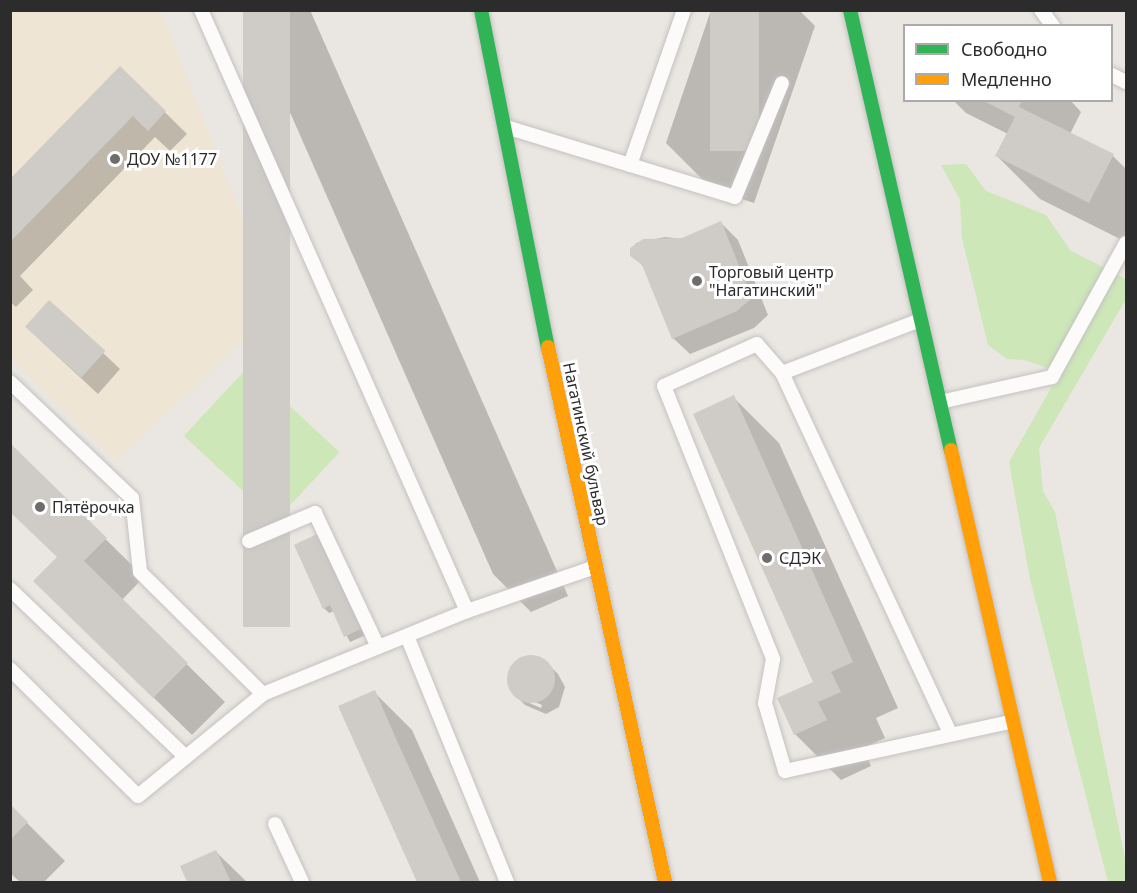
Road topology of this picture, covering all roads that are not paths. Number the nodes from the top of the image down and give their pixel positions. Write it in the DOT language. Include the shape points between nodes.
graph roads {
  1 [pos="201,10"];
  2 [pos="481,10"];
  3 [pos="684,10"];
  4 [pos="850,10"];
  5 [pos="1041,10"];
  6 [pos="1052,24"];
  7 [pos="782,83"];
  8 [pos="504,127"];
  9 [pos="630,165"];
  10 [pos="1126,243"];
  11 [pos="920,320"];
  12 [pos="782,373"];
  13 [pos="10,382"];
  14 [pos="937,403"];
  15 [pos="249,541"];
  16 [pos="597,566"];
  17 [pos="10,589"];
  18 [pos="467,611"];
  19 [pos="407,636"];
  20 [pos="378,647"];
  21 [pos="10,669"];
  22 [pos="263,694"];
  23 [pos="1010,722"];
  24 [pos="950,733"];
  25 [pos="186,756"];
  26 [pos="275,824"];
  27 [pos="302,882"];
  28 [pos="507,882"];
  29 [pos="664,882"];
  30 [pos="1050,882"];
  1 -- 18 [label="lane"];
  2 -- 8 [label="street, Нагатинский бульвар"];
  3 -- 9 [label="lane"];
  4 -- 11 [label="street"];
  5 -- 6 [label="lane"];
  7 -- 9 [label="lane" via="735,197"];
  8 -- 9 [label="lane"];
  8 -- 16 [label="street, Нагатинский бульвар" via="562,418"];
  10 -- 14 [label="lane" via="1052,377"];
  11 -- 12 [label="lane"];
  11 -- 14 [label="street"];
  12 -- 24 [label="lane"];
  12 -- 24 [label="lane" via="757,344 664,386 773,659 765,703 785,771"];
  13 -- 22 [label="lane" via="132,498 140,572"];
  14 -- 23 [label="street"];
  15 -- 20 [label="lane" via="315,513"];
  16 -- 18 [label="lane"];
  16 -- 29 [label="street, Нагатинский бульвар"];
  17 -- 25 [label="lane"];
  18 -- 19 [label="lane"];
  19 -- 20 [label="lane"];
  19 -- 28 [label="lane"];
  20 -- 22 [label="lane"];
  21 -- 25 [label="lane" via="138,796"];
  22 -- 25 [label="lane"];
  23 -- 24 [label="lane"];
  23 -- 30 [label="street"];
  26 -- 27 [label="lane"];
}
